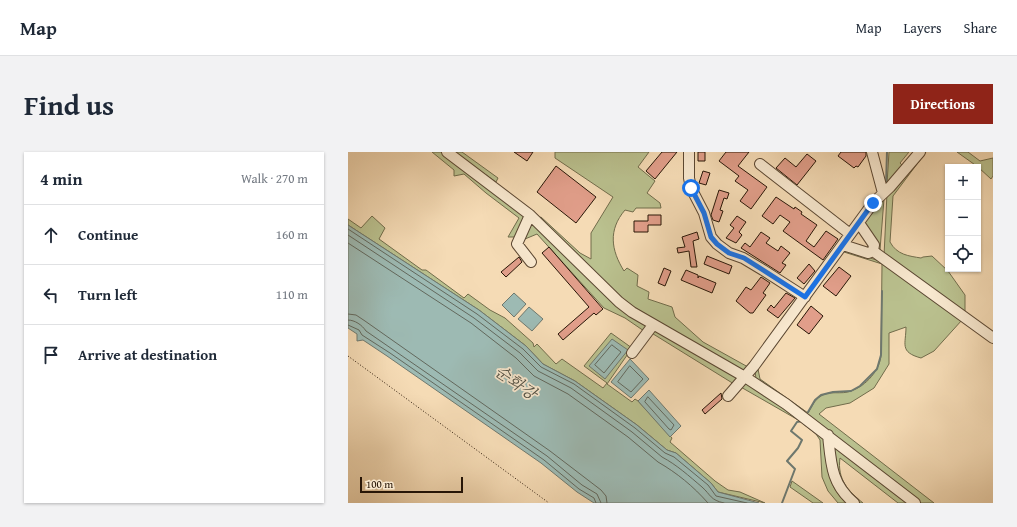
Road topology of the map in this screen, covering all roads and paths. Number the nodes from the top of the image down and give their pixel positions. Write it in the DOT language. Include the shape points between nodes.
graph roads {
  1 [pos="447,152"];
  2 [pos="689,152"];
  3 [pos="872,152"];
  4 [pos="920,152"];
  5 [pos="760,164"];
  6 [pos="883,193"];
  7 [pos="530,214"];
  8 [pos="859,223"];
  9 [pos="850,234"];
  10 [pos="843,245"];
  11 [pos="873,250"];
  12 [pos="531,262"];
  13 [pos="805,297"];
  14 [pos="653,325"];
  15 [pos="993,338"];
  16 [pos="632,353"];
  17 [pos="348,356"];
  18 [pos="745,377"];
  19 [pos="728,396"];
  20 [pos="828,435"];
  21 [pos="549,503"];
  22 [pos="854,503"];
  23 [pos="915,503"];
  1 -- 7 [label="street"];
  2 -- 13 [label="street" via="691,188 702,208 714,241 729,253 744,258"];
  3 -- 6 [label="street"];
  4 -- 6 [label="street"];
  5 -- 9 [label="street"];
  6 -- 8 [label="street"];
  7 -- 12 [label="street" via="518,244"];
  7 -- 14 [label="street" via="619,302"];
  8 -- 9 [label="street"];
  8 -- 11 [label="street" via="874,245"];
  9 -- 10 [label="street"];
  10 -- 11 [label="street" via="868,253"];
  10 -- 13 [label="street"];
  11 -- 15 [label="street"];
  13 -- 18 [label="street"];
  14 -- 16 [label="street"];
  14 -- 18 [label="street"];
  17 -- 21 [label="path"];
  18 -- 19 [label="street"];
  18 -- 20 [label="street"];
  20 -- 22 [label="street" via="837,484"];
  20 -- 23 [label="street"];
}
